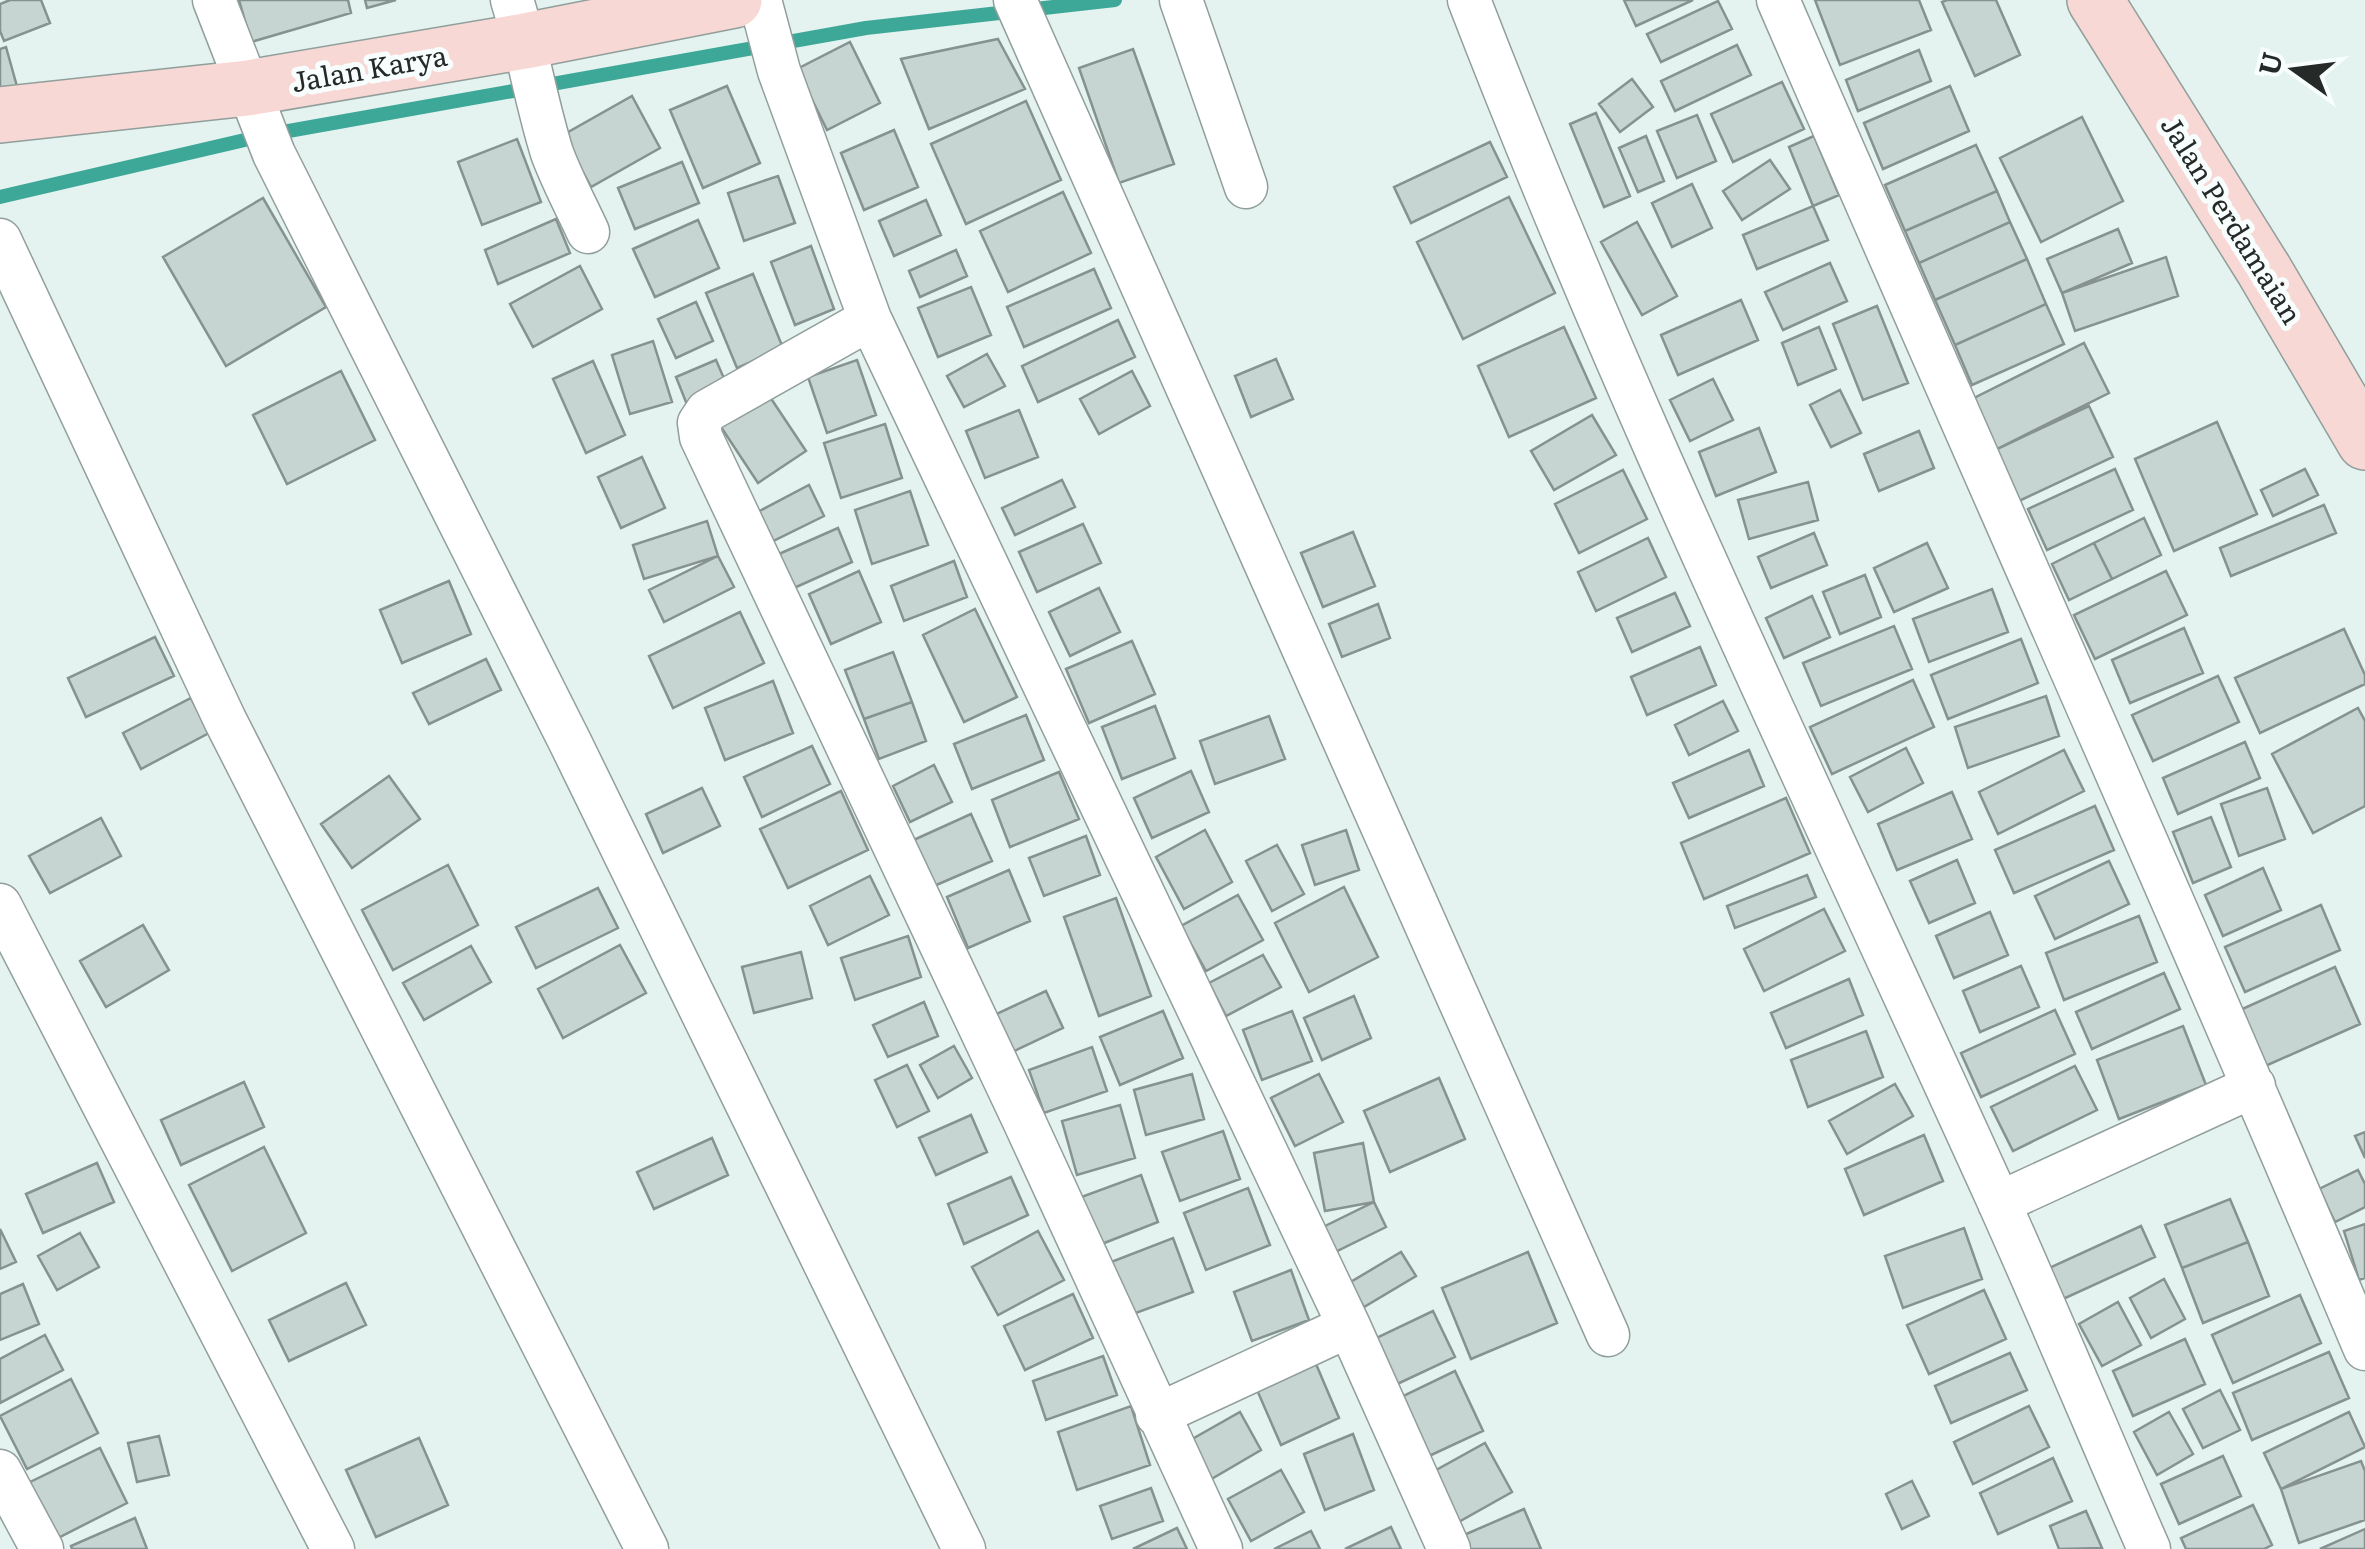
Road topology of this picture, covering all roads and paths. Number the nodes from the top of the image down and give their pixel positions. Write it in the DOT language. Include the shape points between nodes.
graph roads {
  1 [pos="214,0"];
  2 [pos="1181,0"];
  3 [pos="1469,0"];
  4 [pos="1778,0"];
  5 [pos="2095,0"];
  6 [pos="752,6"];
  7 [pos="1019,12"];
  8 [pos="526,52"];
  9 [pos="253,100"];
  10 [pos="0,115"];
  11 [pos="1246,187"];
  12 [pos="588,232"];
  13 [pos="0,240"];
  14 [pos="870,319"];
  15 [pos="2365,442"];
  16 [pos="0,905"];
  17 [pos="2254,1086"];
  18 [pos="1999,1203"];
  19 [pos="1349,1326"];
  20 [pos="1608,1334"];
  21 [pos="2365,1349"];
  22 [pos="1158,1414"];
  23 [pos="0,1471"];
  24 [pos="42,1549"];
  25 [pos="333,1549"];
  26 [pos="647,1549"];
  27 [pos="964,1549"];
  28 [pos="1221,1549"];
  29 [pos="1449,1549"];
  30 [pos="2148,1549"];
  1 -- 9 [label="street"];
  2 -- 11 [label="street"];
  3 -- 18 [label="street" via="1544,195"];
  4 -- 17 [label="street"];
  5 -- 15 [label="street, Jalan Perdamaian"];
  6 -- 8 [label="street, Jalan Karya"];
  6 -- 14 [label="street"];
  7 -- 20 [label="street"];
  8 -- 9 [label="street, Jalan Karya"];
  8 -- 12 [label="street" via="554,156"];
  9 -- 10 [label="street, Jalan Karya"];
  9 -- 27 [label="street"];
  13 -- 26 [label="street" via="225,720"];
  14 -- 19 [label="street"];
  14 -- 22 [label="street" via="706,411 701,437"];
  16 -- 25 [label="street"];
  17 -- 18 [label="street"];
  17 -- 21 [label="street"];
  18 -- 30 [label="street"];
  19 -- 22 [label="street"];
  19 -- 29 [label="street"];
  22 -- 28 [label="street"];
  23 -- 24 [label="street"];
}
